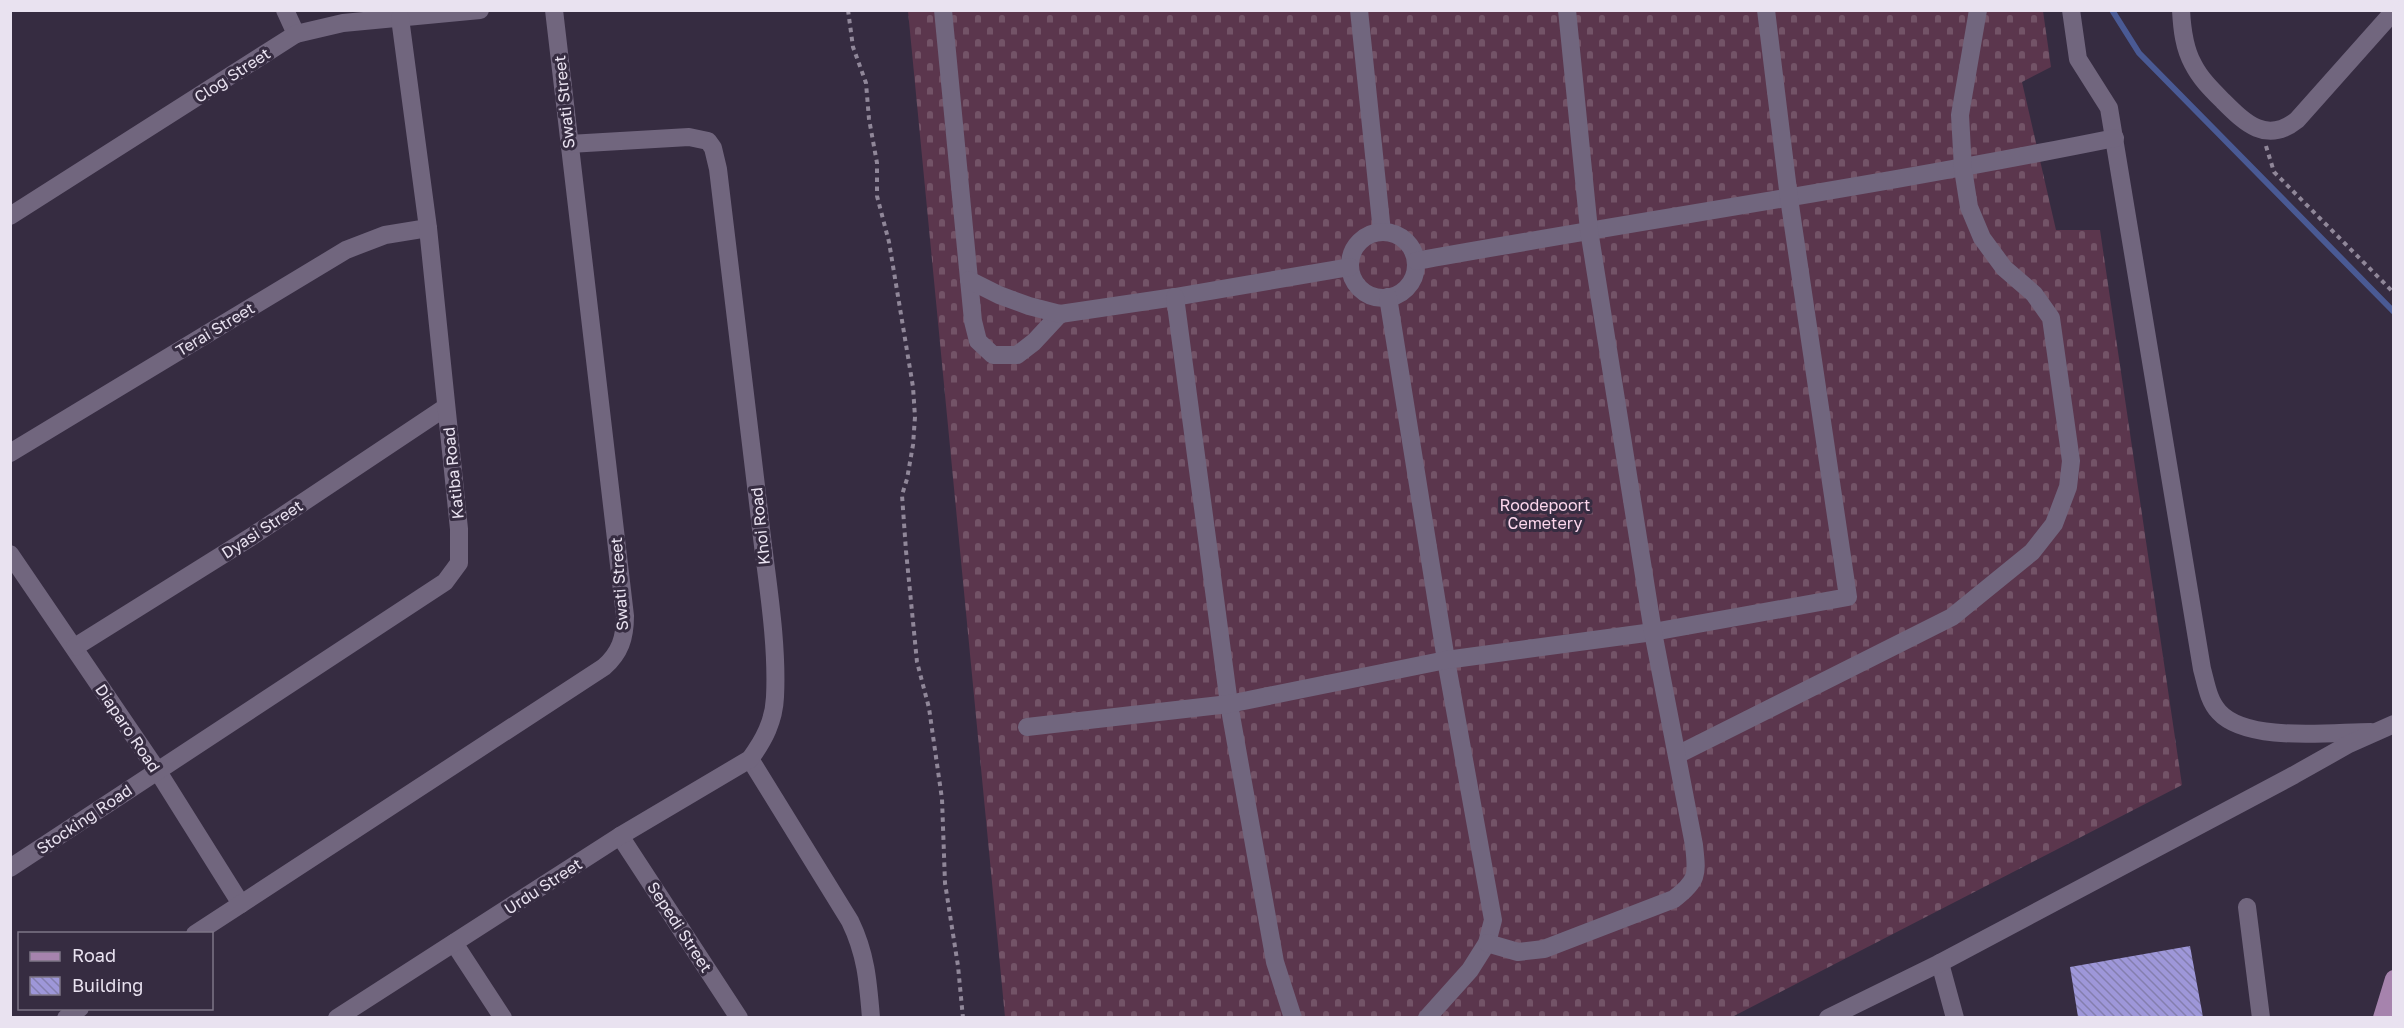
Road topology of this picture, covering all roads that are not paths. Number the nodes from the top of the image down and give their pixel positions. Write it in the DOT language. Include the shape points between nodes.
graph roads {
  1 [pos="285,10"];
  2 [pos="480,10"];
  3 [pos="554,10"];
  4 [pos="942,10"];
  5 [pos="1359,10"];
  6 [pos="1567,10"];
  7 [pos="1766,10"];
  8 [pos="1978,10"];
  9 [pos="2071,10"];
  10 [pos="2181,10"];
  11 [pos="2388,14"];
  12 [pos="392,16"];
  13 [pos="296,34"];
  14 [pos="2115,138"];
  15 [pos="569,144"];
  16 [pos="1963,169"];
  17 [pos="1789,198"];
  18 [pos="10,216"];
  19 [pos="428,228"];
  20 [pos="1589,230"];
  21 [pos="1382,232"];
  22 [pos="1416,261"];
  23 [pos="1350,267"];
  24 [pos="969,280"];
  25 [pos="1175,297"];
  26 [pos="1388,297"];
  27 [pos="1060,314"];
  28 [pos="446,407"];
  29 [pos="10,453"];
  30 [pos="10,554"];
  31 [pos="1653,632"];
  32 [pos="75,647"];
  33 [pos="1446,660"];
  34 [pos="1229,704"];
  35 [pos="2394,724"];
  36 [pos="1027,727"];
  37 [pos="2372,732"];
  38 [pos="1677,755"];
  39 [pos="750,759"];
  40 [pos="157,770"];
  41 [pos="620,836"];
  42 [pos="10,868"];
  43 [pos="241,904"];
  44 [pos="2247,907"];
  45 [pos="197,932"];
  46 [pos="454,943"];
  47 [pos="1487,943"];
  48 [pos="1940,963"];
  49 [pos="2394,979"];
  50 [pos="338,1017"];
  51 [pos="503,1017"];
  52 [pos="739,1017"];
  53 [pos="872,1017"];
  54 [pos="1293,1017"];
  55 [pos="1427,1017"];
  56 [pos="1828,1017"];
  57 [pos="1955,1017"];
  58 [pos="2261,1017"];
  59 [pos="2382,1017"];
  1 -- 13 [label="street"];
  2 -- 12 [label="street, Clog Street"];
  3 -- 15 [label="street, Swati Street"];
  4 -- 24 [label="street"];
  5 -- 21 [label="street"];
  6 -- 20 [label="street"];
  7 -- 17 [label="street"];
  8 -- 16 [label="street" via="1960,115"];
  9 -- 14 [label="street" via="2078,59 2109,108"];
  10 -- 11 [label="street" via="2185,45 2206,84 2243,121 2276,131 2297,120"];
  12 -- 13 [label="street, Clog Street"];
  12 -- 19 [label="street, Katiba Road"];
  13 -- 18 [label="street, Clog Street"];
  14 -- 16 [label="street"];
  14 -- 37 [label="street" via="2209,695 2219,712 2235,724 2255,730"];
  15 -- 39 [label="street, Khoi Road" via="688,136 708,141 713,148 741,351 774,664 775,698 770,722 764,740"];
  15 -- 43 [label="street, Swati Street" via="625,616 618,653 604,667"];
  16 -- 17 [label="street"];
  16 -- 38 [label="street" via="1969,207 1982,238 2051,318 2071,461 2068,487 2054,524 2032,552 1952,617"];
  17 -- 20 [label="street"];
  17 -- 31 [label="street" via="1848,597"];
  19 -- 28 [label="street, Katiba Road"];
  19 -- 29 [label="street, Terai Street" via="386,235 346,250"];
  20 -- 22 [label="street"];
  20 -- 31 [label="street"];
  21 -- 22 [label="street" via="1401,237"];
  21 -- 23 [label="street" via="1372,234 1355,247"];
  22 -- 26 [label="street" via="1406,288"];
  23 -- 25 [label="street"];
  23 -- 26 [label="street" via="1358,286 1377,297"];
  24 -- 27 [label="street" via="1019,303"];
  24 -- 27 [label="street" via="978,341 993,355 1017,355"];
  25 -- 27 [label="street"];
  25 -- 34 [label="street"];
  26 -- 33 [label="street"];
  28 -- 32 [label="street, Dyasi Street" via="251,537"];
  28 -- 40 [label="street, Katiba Road" via="460,550 454,572 445,582"];
  30 -- 32 [label="street, Diaparo Road"];
  31 -- 33 [label="street"];
  31 -- 38 [label="street"];
  32 -- 40 [label="street, Diaparo Road"];
  33 -- 34 [label="street"];
  33 -- 47 [label="street" via="1493,920"];
  34 -- 36 [label="street"];
  34 -- 54 [label="street" via="1275,962"];
  35 -- 37 [label="street"];
  37 -- 48 [label="street"];
  38 -- 47 [label="street" via="1694,845 1696,870 1690,887 1674,899 1544,949 1518,952"];
  39 -- 41 [label="street, Urdu Street"];
  39 -- 53 [label="street" via="860,941 867,966"];
  40 -- 42 [label="street, Stocking Road"];
  40 -- 43 [label="street, Diaparo Road"];
  41 -- 46 [label="street, Urdu Street"];
  41 -- 52 [label="street, Sepedi Street"];
  43 -- 45 [label="street, Swati Street"];
  44 -- 58 [label="street"];
  46 -- 50 [label="street, Urdu Street"];
  46 -- 51 [label="street"];
  47 -- 55 [label="street" via="1470,969"];
  48 -- 56 [label="street"];
  48 -- 57 [label="street"];
  49 -- 59 [label="main road"];
}
